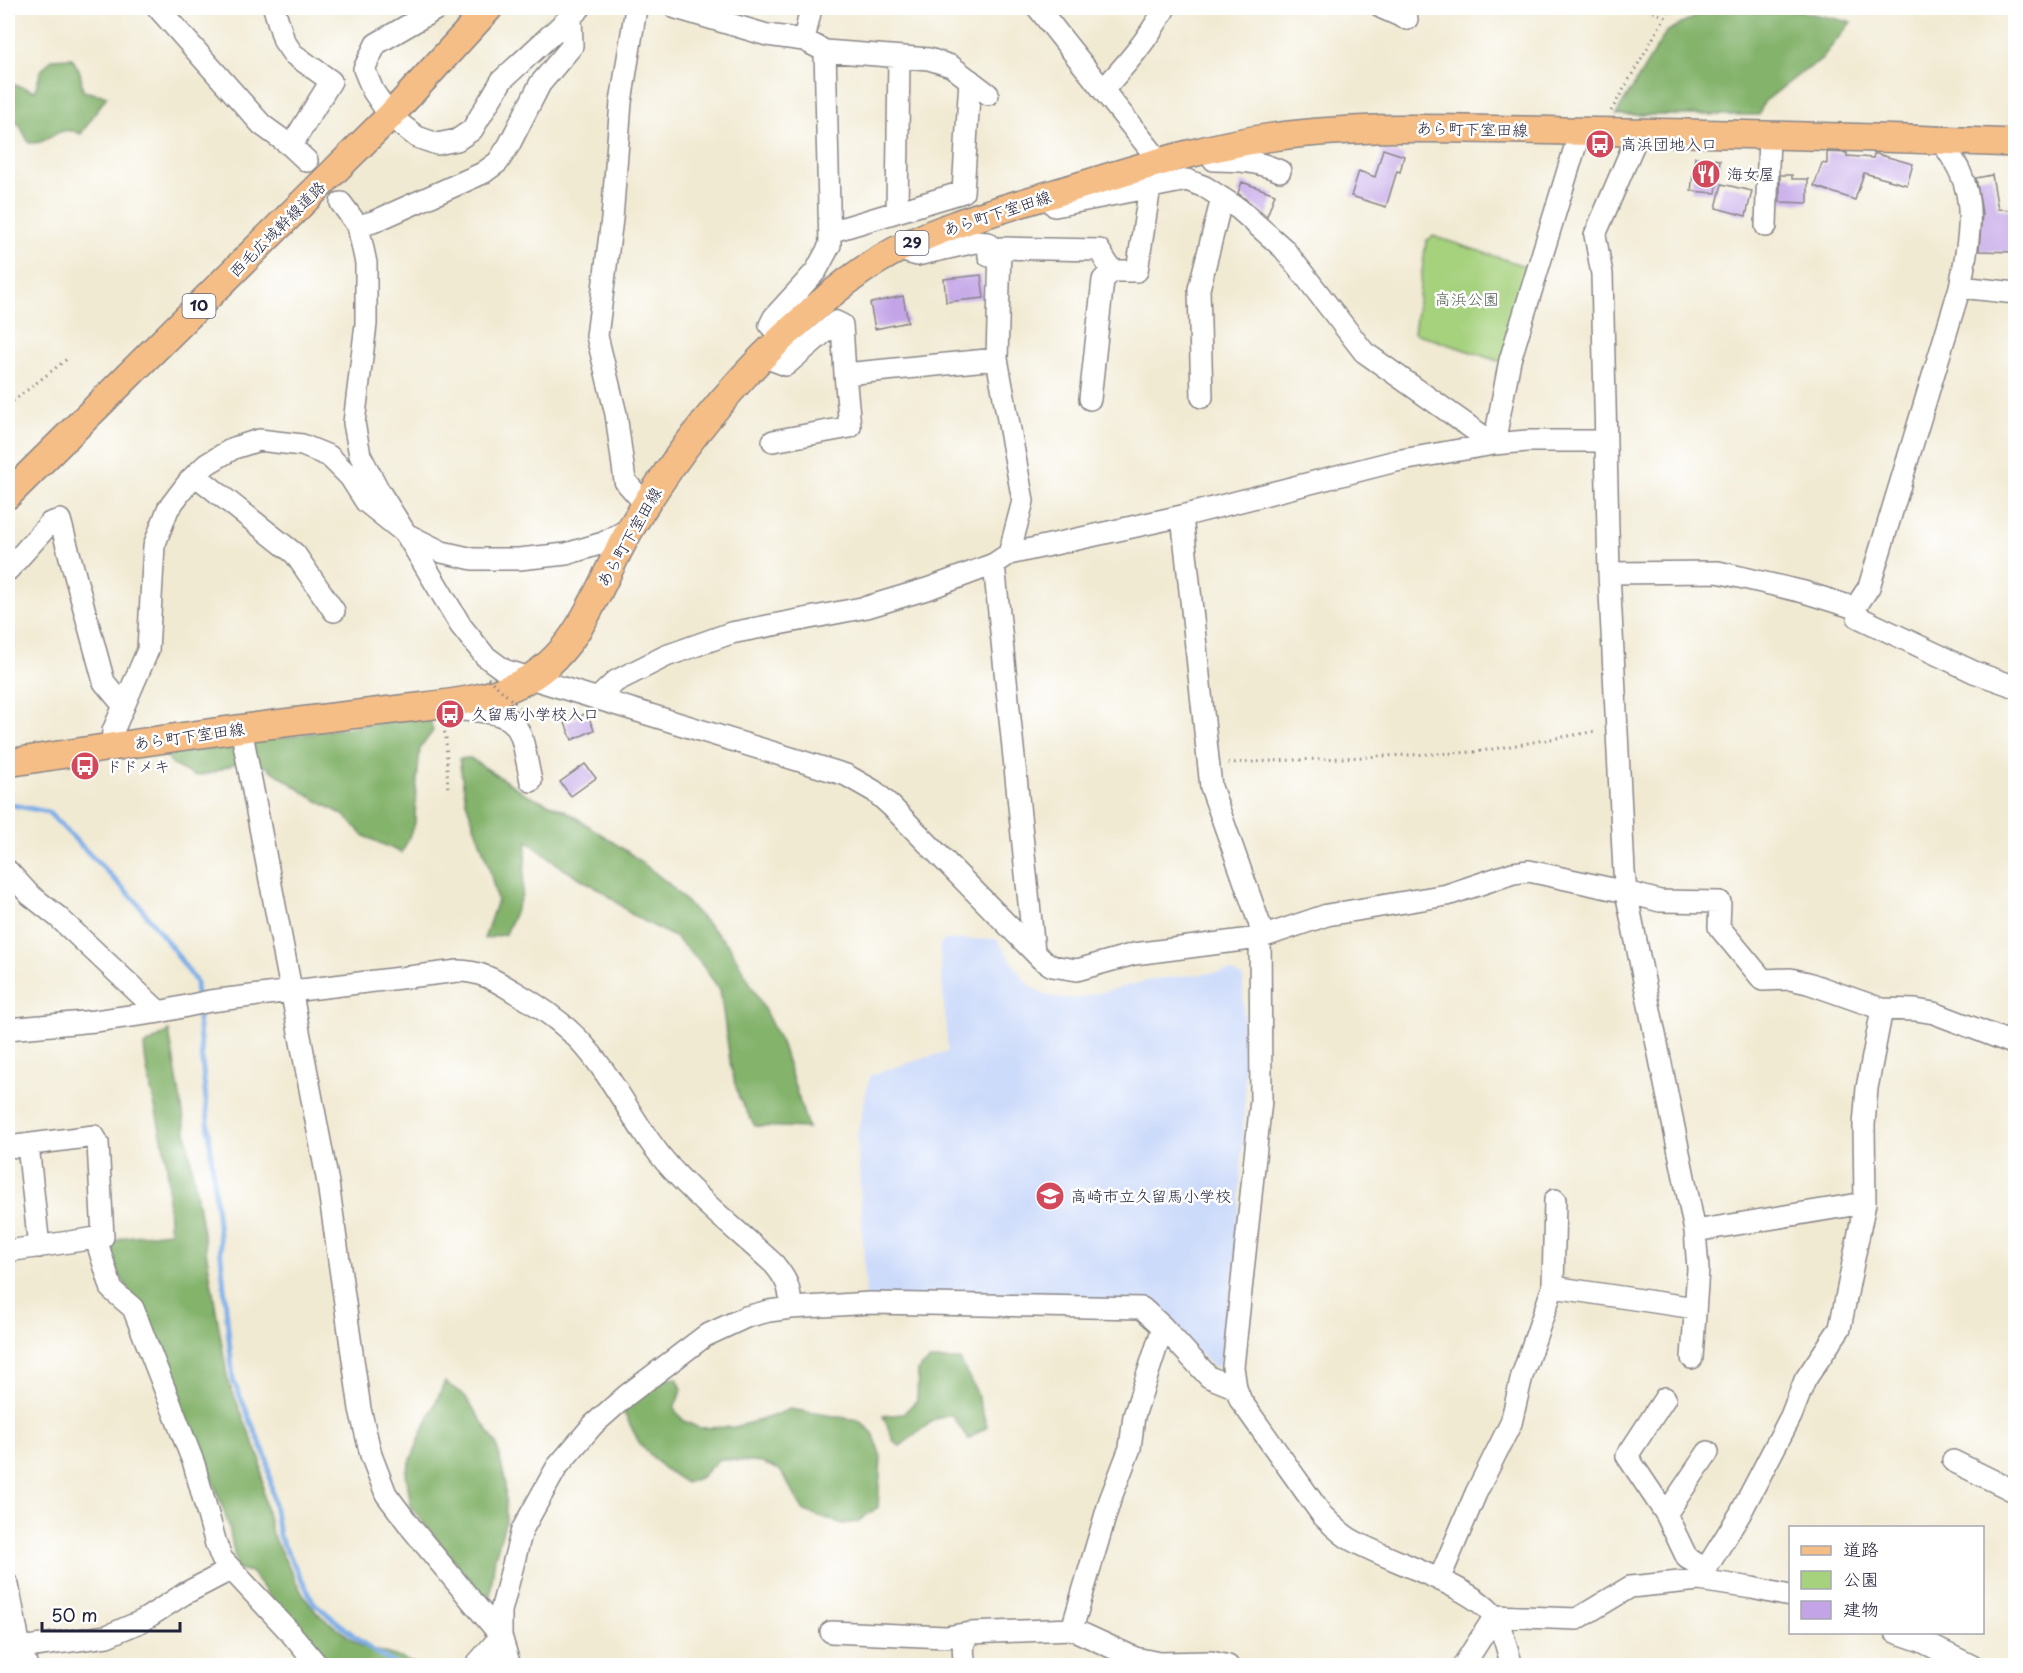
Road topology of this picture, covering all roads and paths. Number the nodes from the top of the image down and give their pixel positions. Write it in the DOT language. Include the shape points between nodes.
graph roads {
  1 [pos="158,8"];
  2 [pos="274,8"];
  3 [pos="438,8"];
  4 [pos="489,8"];
  5 [pos="636,8"];
  6 [pos="676,8"];
  7 [pos="811,8"];
  8 [pos="1038,8"];
  9 [pos="1165,8"];
  10 [pos="1382,8"];
  11 [pos="1646,8"];
  12 [pos="1672,8"];
  13 [pos="576,12"];
  14 [pos="1665,17"];
  15 [pos="1407,19"];
  16 [pos="804,40"];
  17 [pos="825,51"];
  18 [pos="899,58"];
  19 [pos="970,81"];
  20 [pos="1103,90"];
  21 [pos="988,94"];
  22 [pos="390,117"];
  23 [pos="1590,131"];
  24 [pos="1639,132"];
  25 [pos="1769,136"];
  26 [pos="1941,140"];
  27 [pos="2016,143"];
  28 [pos="291,146"];
  29 [pos="1206,150"];
  30 [pos="307,161"];
  31 [pos="1160,162"];
  32 [pos="1280,171"];
  33 [pos="1150,187"];
  34 [pos="1047,196"];
  35 [pos="1222,198"];
  36 [pos="341,202"];
  37 [pos="897,212"];
  38 [pos="358,226"];
  39 [pos="1766,226"];
  40 [pos="830,238"];
  41 [pos="907,246"];
  42 [pos="989,256"];
  43 [pos="1112,271"];
  44 [pos="1960,287"];
  45 [pos="2016,293"];
  46 [pos="772,347"];
  47 [pos="68,359"];
  48 [pos="997,359"];
  49 [pos="844,374"];
  50 [pos="1202,397"];
  51 [pos="1090,399"];
  52 [pos="8,405"];
  53 [pos="773,441"];
  54 [pos="1605,441"];
  55 [pos="1494,444"];
  56 [pos="195,475"];
  57 [pos="8,495"];
  58 [pos="646,505"];
  59 [pos="1182,516"];
  60 [pos="631,528"];
  61 [pos="406,534"];
  62 [pos="1001,559"];
  63 [pos="8,570"];
  64 [pos="1609,573"];
  65 [pos="1855,608"];
  66 [pos="334,611"];
  67 [pos="488,678"];
  68 [pos="531,678"];
  69 [pos="2016,687"];
  70 [pos="598,698"];
  71 [pos="446,703"];
  72 [pos="124,706"];
  73 [pos="525,706"];
  74 [pos="1617,727"];
  75 [pos="241,728"];
  76 [pos="112,746"];
  77 [pos="8,763"];
  78 [pos="1208,764"];
  79 [pos="531,781"];
  80 [pos="448,791"];
  81 [pos="8,871"];
  82 [pos="1626,892"];
  83 [pos="1259,938"];
  84 [pos="1034,951"];
  85 [pos="292,992"];
  86 [pos="1882,1009"];
  87 [pos="159,1012"];
  88 [pos="8,1029"];
  89 [pos="2015,1043"];
  90 [pos="18,1146"];
  91 [pos="1555,1200"];
  92 [pos="1865,1203"];
  93 [pos="1695,1231"];
  94 [pos="96,1239"];
  95 [pos="39,1247"];
  96 [pos="8,1251"];
  97 [pos="1553,1287"];
  98 [pos="791,1308"];
  99 [pos="1695,1308"];
  100 [pos="1162,1327"];
  101 [pos="1692,1358"];
  102 [pos="1236,1388"];
  103 [pos="1665,1398"];
  104 [pos="1708,1452"];
  105 [pos="1953,1461"];
  106 [pos="2016,1492"];
  107 [pos="1666,1514"];
  108 [pos="230,1570"];
  109 [pos="1702,1575"];
  110 [pos="1439,1580"];
  111 [pos="8,1585"];
  112 [pos="1789,1596"];
  113 [pos="1495,1616"];
  114 [pos="1071,1629"];
  115 [pos="831,1632"];
  116 [pos="970,1634"];
  117 [pos="1901,1634"];
  118 [pos="501,1636"];
  119 [pos="24,1657"];
  120 [pos="1135,1662"];
  121 [pos="318,1665"];
  122 [pos="475,1665"];
  123 [pos="510,1665"];
  124 [pos="964,1665"];
  125 [pos="1228,1665"];
  126 [pos="1463,1665"];
  127 [pos="1512,1665"];
  128 [pos="1972,1665"];
  1 -- 28 [label="street" via="262,125"];
  2 -- 28 [label="street" via="293,54 331,81"];
  3 -- 22 [label="street" via="376,44 364,69"];
  4 -- 22 [label="main road, 西毛広域幹線道路 / 10"];
  5 -- 58 [label="street" via="621,102 597,336 616,414 625,481"];
  6 -- 16 [label="street" via="767,35"];
  7 -- 16 [label="street"];
  8 -- 20 [label="street"];
  9 -- 20 [label="street" via="1137,53"];
  10 -- 15 [label="street"];
  11 -- 14 [label="path"];
  12 -- 14 [label="path"];
  13 -- 22 [label="street" via="502,81 472,130 457,140 437,144 417,137"];
  13 -- 38 [label="street" via="572,46 540,84 498,162 483,173"];
  14 -- 23 [label="path"];
  16 -- 17 [label="street"];
  17 -- 18 [label="street"];
  17 -- 40 [label="street"];
  18 -- 19 [label="street" via="929,58 951,66"];
  18 -- 37 [label="street"];
  19 -- 21 [label="street"];
  19 -- 37 [label="street" via="963,192"];
  20 -- 31 [label="street"];
  22 -- 57 [label="main road, 西毛広域幹線道路 / 10"];
  23 -- 24 [label="main road, あら町下室田線 / 29"];
  23 -- 29 [label="main road, あら町下室田線 / 29" via="1379,128 1271,137"];
  23 -- 55 [label="street" via="1510,360"];
  24 -- 25 [label="main road, あら町下室田線 / 29"];
  24 -- 54 [label="street" via="1595,235 1602,274"];
  25 -- 26 [label="main road, あら町下室田線 / 29"];
  25 -- 39 [label="street"];
  26 -- 27 [label="main road, あら町下室田線 / 29"];
  26 -- 44 [label="street" via="1960,173 1969,204"];
  28 -- 30 [label="street"];
  29 -- 31 [label="main road, あら町下室田線 / 29"];
  29 -- 32 [label="street" via="1214,160 1249,161"];
  31 -- 34 [label="main road, あら町下室田線 / 29"];
  33 -- 34 [label="street" via="1055,206"];
  33 -- 35 [label="street" via="1188,180"];
  33 -- 43 [label="street" via="1137,271"];
  34 -- 41 [label="main road, あら町下室田線 / 29" via="979,217"];
  35 -- 50 [label="street" via="1199,289"];
  35 -- 55 [label="street" via="1284,249 1364,352"];
  36 -- 38 [label="street"];
  37 -- 40 [label="street"];
  38 -- 61 [label="street" via="366,263 366,324 354,423 360,454"];
  40 -- 41 [label="street" via="902,225"];
  40 -- 46 [label="street" via="816,271 774,317"];
  41 -- 42 [label="street" via="917,255 988,243"];
  41 -- 46 [label="main road, あら町下室田線 / 29" via="841,286"];
  43 -- 48 [label="street" via="1099,249 1000,248"];
  43 -- 51 [label="street" via="1103,280"];
  44 -- 45 [label="street"];
  44 -- 65 [label="street" via="1869,587"];
  46 -- 49 [label="street" via="786,364 836,322 842,326"];
  46 -- 58 [label="main road, あら町下室田線 / 29" via="718,404"];
  47 -- 52 [label="path"];
  48 -- 49 [label="street"];
  48 -- 62 [label="street" via="1023,501"];
  49 -- 53 [label="street" via="850,427"];
  54 -- 55 [label="street"];
  54 -- 64 [label="street"];
  55 -- 59 [label="street" via="1396,461"];
  56 -- 61 [label="street" via="234,447 259,440 302,445 329,456 350,477 366,502"];
  56 -- 66 [label="street" via="295,554"];
  56 -- 72 [label="street" via="168,509 154,546 148,650"];
  58 -- 60 [label="main road, あら町下室田線 / 29"];
  59 -- 62 [label="street"];
  59 -- 78 [label="street"];
  60 -- 61 [label="street" via="603,543 566,554 519,560 473,559 442,552"];
  60 -- 68 [label="main road, あら町下室田線 / 29" via="575,633 551,664"];
  61 -- 68 [label="street" via="460,626 486,656 504,670"];
  62 -- 70 [label="street" via="930,588 867,607 732,633 666,656 616,681"];
  62 -- 84 [label="street"];
  63 -- 72 [label="street" via="50,524 60,520 104,682"];
  64 -- 65 [label="street" via="1718,572"];
  64 -- 74 [label="street"];
  65 -- 69 [label="street" via="1858,617 1974,672"];
  67 -- 73 [label="path, bridge" via="520,708"];
  68 -- 70 [label="street"];
  68 -- 71 [label="main road, あら町下室田線 / 29" via="492,694"];
  70 -- 84 [label="street" via="828,768 861,783 891,806"];
  71 -- 75 [label="main road, あら町下室田線 / 29"];
  71 -- 79 [label="street" via="515,722 521,732"];
  71 -- 80 [label="path"];
  72 -- 76 [label="street" via="113,731"];
  74 -- 78 [label="path" via="1476,752"];
  74 -- 82 [label="street"];
  75 -- 76 [label="main road, あら町下室田線 / 29"];
  75 -- 85 [label="street"];
  76 -- 77 [label="main road, あら町下室田線 / 29"];
  78 -- 83 [label="street" via="1211,787 1260,925"];
  81 -- 87 [label="street"];
  82 -- 83 [label="street" via="1529,871 1513,873 1447,895 1327,915"];
  82 -- 86 [label="street" via="1660,901 1720,902 1719,927 1763,980 1808,983"];
  82 -- 93 [label="street"];
  83 -- 84 [label="street" via="1134,954 1077,970 1052,966"];
  83 -- 102 [label="street" via="1261,1100 1233,1367"];
  85 -- 87 [label="street" via="210,1001"];
  85 -- 98 [label="street" via="464,971 486,976 529,1000 579,1040 662,1157 690,1189 774,1264 790,1290"];
  85 -- 118 [label="street" via="328,1183 370,1455 386,1494"];
  86 -- 89 [label="street" via="1934,1014"];
  86 -- 92 [label="street" via="1867,1088"];
  87 -- 88 [label="street"];
  90 -- 94 [label="street" via="94,1136 98,1143 103,1237"];
  90 -- 95 [label="street"];
  91 -- 97 [label="street"];
  92 -- 93 [label="street"];
  92 -- 109 [label="street" via="1840,1328 1805,1380 1791,1416 1740,1514"];
  93 -- 99 [label="street"];
  94 -- 95 [label="street"];
  94 -- 108 [label="street" via="112,1290 133,1308 194,1464 216,1544"];
  95 -- 96 [label="street"];
  97 -- 99 [label="street"];
  97 -- 110 [label="street" via="1522,1376 1511,1423"];
  98 -- 100 [label="street" via="870,1303 1142,1308"];
  98 -- 118 [label="street" via="746,1317 705,1336 627,1395 574,1446 557,1467 522,1530 501,1611"];
  99 -- 101 [label="street"];
  100 -- 102 [label="street" via="1209,1377"];
  100 -- 114 [label="street" via="1134,1416 1131,1448 1110,1500"];
  102 -- 110 [label="street" via="1249,1413 1332,1525 1371,1551"];
  103 -- 107 [label="street" via="1627,1456"];
  104 -- 107 [label="street"];
  105 -- 106 [label="street"];
  107 -- 109 [label="street" via="1687,1558"];
  108 -- 119 [label="street" via="142,1621 107,1636"];
  108 -- 121 [label="street"];
  109 -- 112 [label="street"];
  109 -- 113 [label="street" via="1630,1587 1577,1619"];
  110 -- 113 [label="street" via="1475,1599"];
  111 -- 119 [label="street"];
  113 -- 126 [label="street"];
  113 -- 127 [label="street"];
  114 -- 116 [label="street"];
  114 -- 120 [label="street"];
  115 -- 116 [label="street" via="946,1637"];
  116 -- 124 [label="street" via="962,1650"];
  117 -- 128 [label="street"];
  118 -- 122 [label="street"];
  118 -- 123 [label="street"];
  120 -- 125 [label="street"];
}
